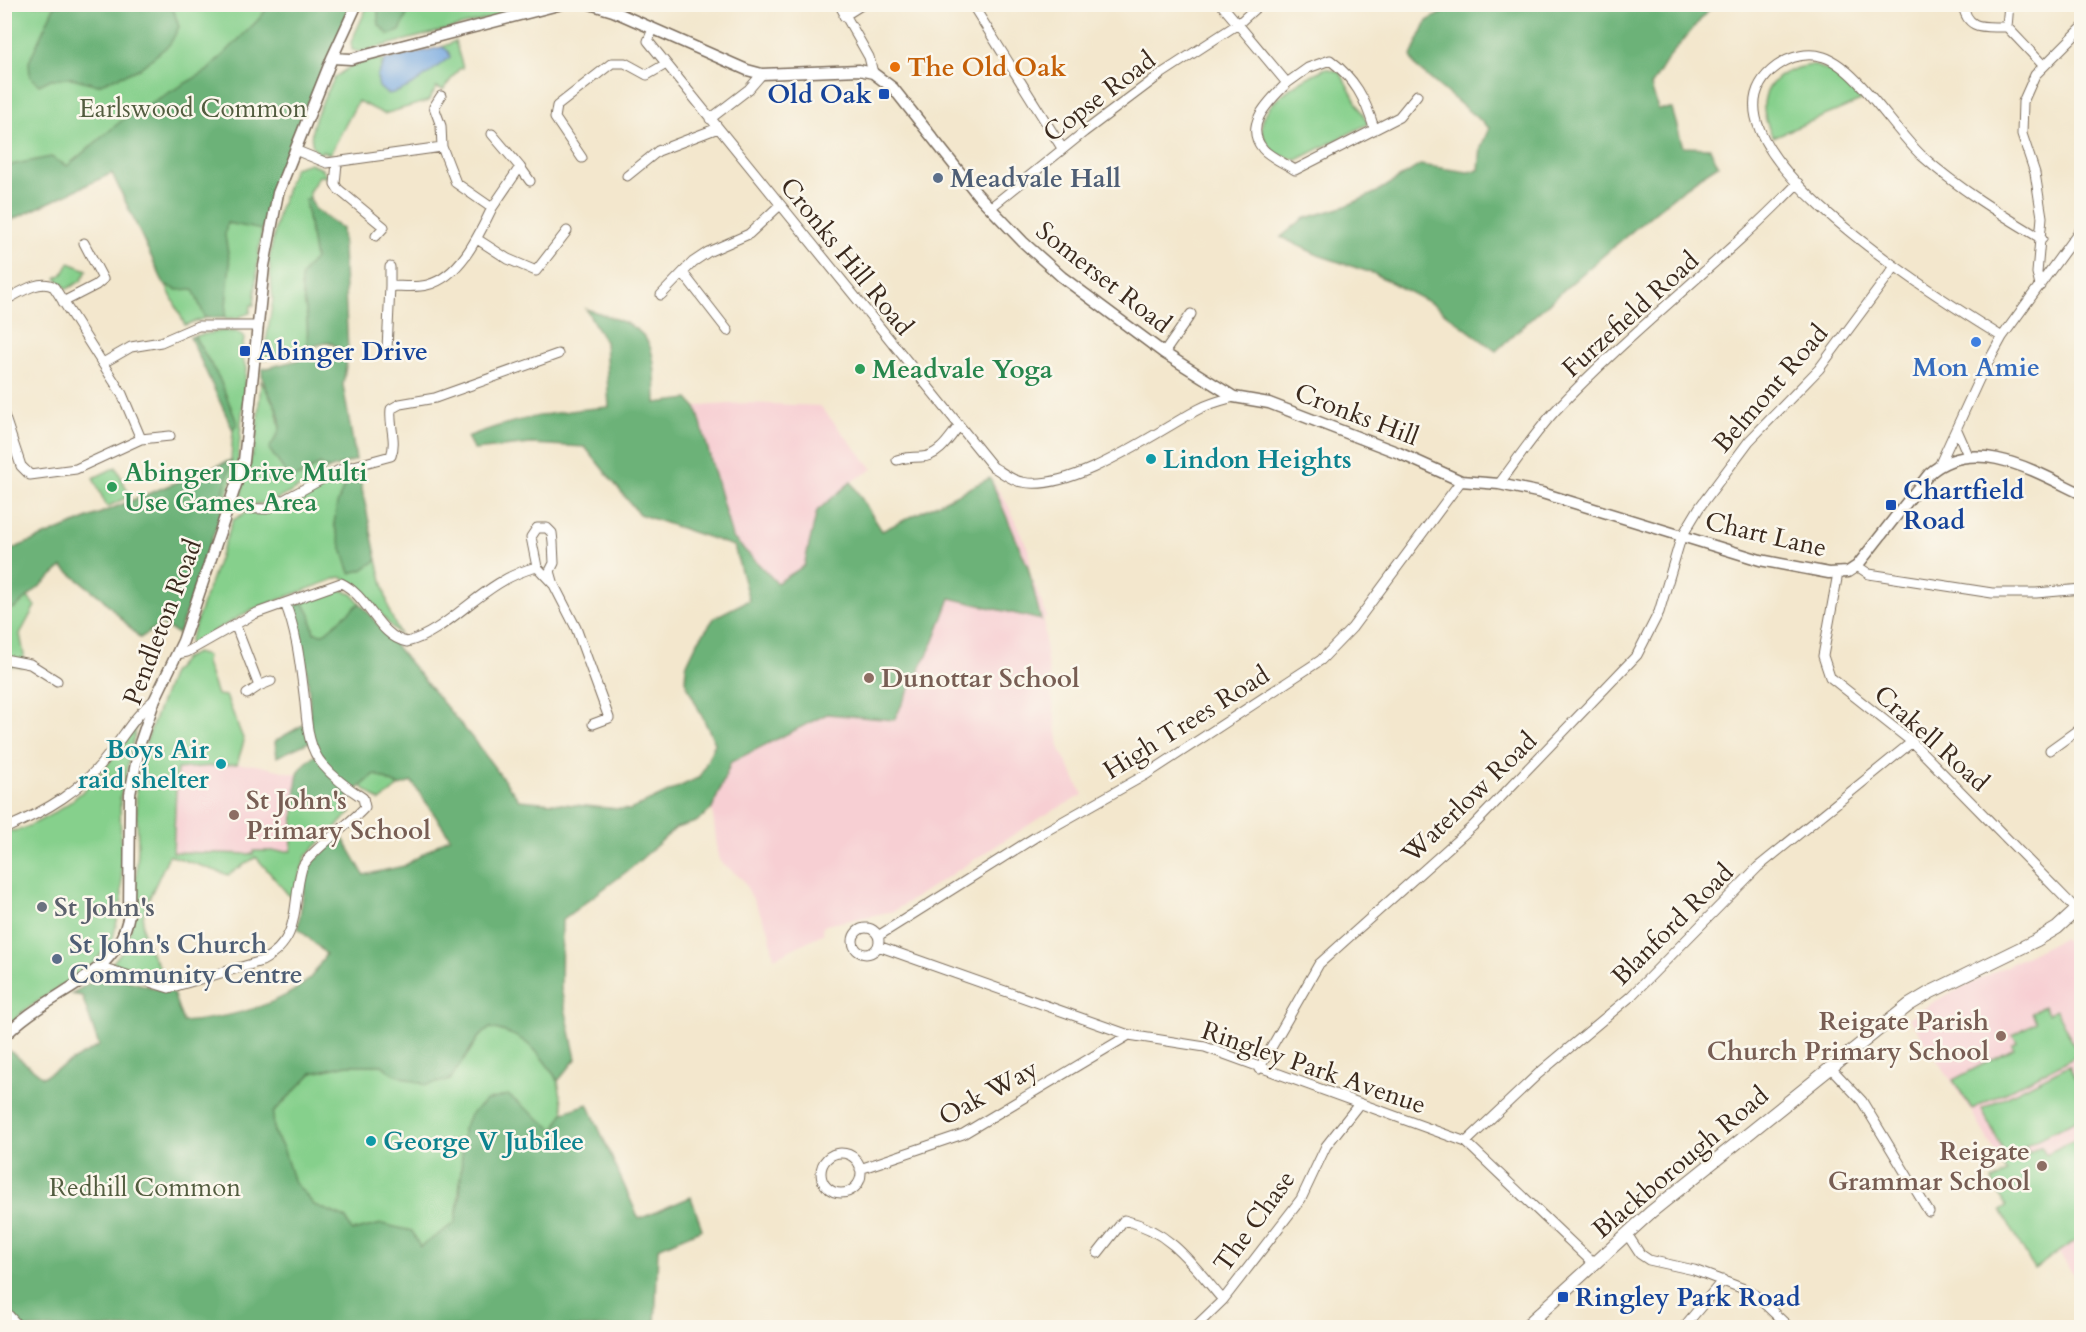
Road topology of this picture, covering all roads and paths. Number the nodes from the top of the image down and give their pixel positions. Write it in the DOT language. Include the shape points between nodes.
graph roads {
  1 [pos="357,4"];
  2 [pos="562,4"];
  3 [pos="590,4"];
  4 [pos="839,4"];
  5 [pos="863,4"];
  6 [pos="972,4"];
  7 [pos="1221,4"];
  8 [pos="1260,4"];
  9 [pos="1963,4"];
  10 [pos="2009,4"];
  11 [pos="614,8"];
  12 [pos="844,16"];
  13 [pos="1238,24"];
  14 [pos="2007,27"];
  15 [pos="2082,28"];
  16 [pos="653,29"];
  17 [pos="332,58"];
  18 [pos="666,64"];
  19 [pos="2043,64"];
  20 [pos="873,73"];
  21 [pos="762,74"];
  22 [pos="1287,83"];
  23 [pos="1417,94"];
  24 [pos="441,96"];
  25 [pos="710,119"];
  26 [pos="718,128"];
  27 [pos="1374,128"];
  28 [pos="492,134"];
  29 [pos="442,147"];
  30 [pos="1062,148"];
  31 [pos="296,150"];
  32 [pos="582,158"];
  33 [pos="337,163"];
  34 [pos="520,167"];
  35 [pos="627,176"];
  36 [pos="530,181"];
  37 [pos="1798,183"];
  38 [pos="780,205"];
  39 [pos="492,208"];
  40 [pos="990,208"];
  41 [pos="392,218"];
  42 [pos="384,227"];
  43 [pos="2082,227"];
  44 [pos="567,231"];
  45 [pos="376,237"];
  46 [pos="477,239"];
  47 [pos="2042,239"];
  48 [pos="84,243"];
  49 [pos="390,267"];
  50 [pos="1894,268"];
  51 [pos="682,273"];
  52 [pos="390,286"];
  53 [pos="2040,286"];
  54 [pos="661,295"];
  55 [pos="4,301"];
  56 [pos="63,302"];
  57 [pos="1191,314"];
  58 [pos="258,326"];
  59 [pos="728,331"];
  60 [pos="2002,337"];
  61 [pos="387,349"];
  62 [pos="1164,352"];
  63 [pos="558,354"];
  64 [pos="103,363"];
  65 [pos="1234,396"];
  66 [pos="4,415"];
  67 [pos="958,427"];
  68 [pos="1957,430"];
  69 [pos="170,436"];
  70 [pos="141,439"];
  71 [pos="15,444"];
  72 [pos="4,448"];
  73 [pos="1968,455"];
  74 [pos="897,460"];
  75 [pos="1939,466"];
  76 [pos="1461,481"];
  77 [pos="1499,484"];
  78 [pos="2082,494"];
  79 [pos="230,508"];
  80 [pos="1681,538"];
  81 [pos="1857,566"];
  82 [pos="537,567"];
  83 [pos="1838,573"];
  84 [pos="554,585"];
  85 [pos="2082,589"];
  86 [pos="285,603"];
  87 [pos="235,624"];
  88 [pos="177,654"];
  89 [pos="4,659"];
  90 [pos="57,681"];
  91 [pos="271,681"];
  92 [pos="259,686"];
  93 [pos="247,694"];
  94 [pos="155,699"];
  95 [pos="593,724"];
  96 [pos="2082,727"];
  97 [pos="1912,742"];
  98 [pos="2050,750"];
  99 [pos="4,829"];
  100 [pos="2079,907"];
  101 [pos="878,941"];
  102 [pos="101,967"];
  103 [pos="1129,1035"];
  104 [pos="4,1037"];
  105 [pos="1830,1067"];
  106 [pos="1259,1069"];
  107 [pos="1359,1104"];
  108 [pos="1466,1142"];
  109 [pos="860,1169"];
  110 [pos="1929,1212"];
  111 [pos="1627,1234"];
  112 [pos="1098,1252"];
  113 [pos="1593,1263"];
  114 [pos="1723,1280"];
  115 [pos="1223,1300"];
  116 [pos="4,1310"];
  117 [pos="20,1328"];
  118 [pos="1194,1328"];
  119 [pos="1524,1328"];
  120 [pos="1683,1328"];
  121 [pos="1790,1328"];
  1 -- 17 [label="street, Pendleton Road"];
  2 -- 17 [label="street" via="351,59"];
  3 -- 11 [label="street"];
  4 -- 12 [label="street"];
  5 -- 12 [label="street"];
  6 -- 30 [label="street"];
  7 -- 13 [label="street"];
  8 -- 13 [label="street, Copse Road"];
  9 -- 14 [label="street" via="1972,24 1980,28"];
  10 -- 14 [label="street"];
  11 -- 16 [label="street"];
  12 -- 20 [label="street"];
  13 -- 22 [label="street"];
  13 -- 30 [label="street, Copse Road" via="1161,74"];
  14 -- 19 [label="street"];
  15 -- 19 [label="street"];
  16 -- 18 [label="street, Cronks Hill Road" via="648,41"];
  16 -- 21 [label="street"];
  17 -- 31 [label="street, Pendleton Road"];
  18 -- 25 [label="street, Cronks Hill Road"];
  18 -- 32 [label="street" via="647,75 625,63 612,63 557,106 555,118"];
  19 -- 47 [label="street" via="2027,88 2022,120 2022,134 2038,184"];
  20 -- 21 [label="street" via="851,70"];
  20 -- 40 [label="street, Somerset Road" via="892,88"];
  21 -- 25 [label="street"];
  22 -- 27 [label="street" via="1308,68 1330,60 1348,73 1368,106"];
  22 -- 27 [label="street" via="1259,113 1256,129 1262,148 1295,170"];
  23 -- 27 [label="street" via="1399,117"];
  24 -- 29 [label="street" via="434,107 441,126"];
  25 -- 26 [label="street, Cronks Hill Road"];
  26 -- 35 [label="street" via="658,151"];
  26 -- 38 [label="street, Cronks Hill Road"];
  28 -- 34 [label="street"];
  29 -- 33 [label="street"];
  29 -- 39 [label="street" via="456,183"];
  30 -- 40 [label="street, Copse Road"];
  31 -- 33 [label="street" via="319,161"];
  31 -- 58 [label="street, Pendleton Road" via="278,193 269,229"];
  33 -- 42 [label="street" via="338,189"];
  34 -- 36 [label="street"];
  34 -- 39 [label="street"];
  37 -- 47 [label="street" via="1765,142 1757,127 1755,103 1764,79 1785,61 1797,56 1822,56 1844,68 1907,142 1950,179"];
  37 -- 50 [label="street" via="1846,230"];
  37 -- 77 [label="street, Furzefield Road" via="1739,244 1554,412"];
  38 -- 51 [label="street" via="749,234 708,252"];
  38 -- 67 [label="street, Cronks Hill Road"];
  39 -- 46 [label="street"];
  40 -- 62 [label="street, Somerset Road" via="1062,277"];
  41 -- 42 [label="street"];
  42 -- 45 [label="street"];
  43 -- 53 [label="street"];
  44 -- 46 [label="street" via="536,271"];
  46 -- 52 [label="street" via="455,267 437,281 418,287"];
  47 -- 53 [label="street" via="2037,273"];
  48 -- 56 [label="street" via="103,279"];
  49 -- 52 [label="street"];
  50 -- 60 [label="street"];
  50 -- 80 [label="street, Belmont Road" via="1819,369 1749,441 1719,479"];
  51 -- 54 [label="street"];
  51 -- 59 [label="street"];
  52 -- 61 [label="street"];
  53 -- 60 [label="street"];
  55 -- 56 [label="street" via="47,283"];
  56 -- 64 [label="street"];
  57 -- 62 [label="street"];
  58 -- 64 [label="street" via="198,326 161,342 130,347"];
  58 -- 79 [label="street, Pendleton Road" via="244,461"];
  60 -- 68 [label="street"];
  62 -- 65 [label="street, Somerset Road"];
  63 -- 79 [label="street" via="435,398 400,404 391,409 389,421 395,446 391,456 349,466 267,509"];
  64 -- 70 [label="street" via="122,394"];
  65 -- 67 [label="street, Cronks Hill Road" via="1202,407 1143,442 1048,483 1021,482 993,467"];
  65 -- 76 [label="street, Cronks Hill" via="1269,403"];
  66 -- 71 [label="street"];
  67 -- 74 [label="street" via="942,449 922,457"];
  68 -- 73 [label="street"];
  68 -- 75 [label="street"];
  69 -- 70 [label="street"];
  70 -- 71 [label="street" via="76,469 30,475 21,466"];
  71 -- 72 [label="street"];
  73 -- 75 [label="street, Chart Lane"];
  73 -- 78 [label="street" via="1985,456 2034,471"];
  75 -- 81 [label="street, Chart Lane"];
  76 -- 77 [label="street, Chart Lane"];
  76 -- 101 [label="street, High Trees Road" via="1352,628 1321,660 1147,774 1037,836"];
  77 -- 80 [label="street, Chart Lane" via="1552,496"];
  79 -- 88 [label="street, Pendleton Road"];
  80 -- 83 [label="street, Chart Lane" via="1778,564"];
  80 -- 106 [label="street, Waterlow Road" via="1659,612 1637,656 1473,826 1319,964"];
  81 -- 83 [label="street, Chart Lane"];
  81 -- 85 [label="street" via="1869,574 1992,593"];
  82 -- 84 [label="street"];
  82 -- 84 [label="street" via="531,537 537,528 547,528 552,533 554,563 550,571"];
  82 -- 86 [label="street" via="496,583 442,623 407,642 388,633 351,588 341,583"];
  83 -- 97 [label="street, Crakell Road" via="1823,656 1825,667 1830,677"];
  84 -- 95 [label="street" via="614,718"];
  86 -- 87 [label="street"];
  86 -- 102 [label="street" via="297,642 314,751 322,765 363,798 365,807 303,865 292,930 275,954 169,988"];
  87 -- 88 [label="street"];
  87 -- 92 [label="street"];
  88 -- 94 [label="street, Pendleton Road"];
  89 -- 90 [label="street" via="30,664"];
  91 -- 92 [label="street"];
  92 -- 93 [label="street"];
  94 -- 99 [label="street" via="83,783 51,806"];
  94 -- 102 [label="street, Pendleton Road" via="133,774 126,932"];
  96 -- 98 [label="street"];
  97 -- 100 [label="street, Crakell Road"];
  97 -- 108 [label="street, Blanford Road" via="1758,867 1630,997 1538,1074"];
  100 -- 105 [label="main road, Blackborough Road" via="2037,940 1929,993"];
  101 -- 103 [label="street, Ringley Park Avenue"];
  102 -- 104 [label="street, Pendleton Road" via="28,1014"];
  103 -- 106 [label="street, Ringley Park Avenue" via="1205,1047"];
  103 -- 109 [label="street, Oak Way" via="963,1134"];
  105 -- 110 [label="street" via="1862,1101"];
  105 -- 111 [label="main road, Blackborough Road"];
  106 -- 107 [label="street, Ringley Park Avenue"];
  107 -- 108 [label="street, Ringley Park Avenue"];
  107 -- 115 [label="street, The Chase" via="1326,1146 1301,1199"];
  108 -- 113 [label="street, Ringley Park Avenue"];
  109 -- 109 [label="street" via="849,1155 836,1154 825,1160 821,1180 830,1190 847,1192 859,1182"];
  111 -- 113 [label="main road, Blackborough Road"];
  111 -- 114 [label="street" via="1649,1260"];
  112 -- 115 [label="street" via="1124,1220 1144,1225 1174,1243"];
  113 -- 119 [label="main road, Blackborough Road"];
  114 -- 120 [label="street"];
  114 -- 121 [label="street" via="1752,1293"];
  115 -- 118 [label="street, The Chase"];
  116 -- 117 [label="street"];
}
